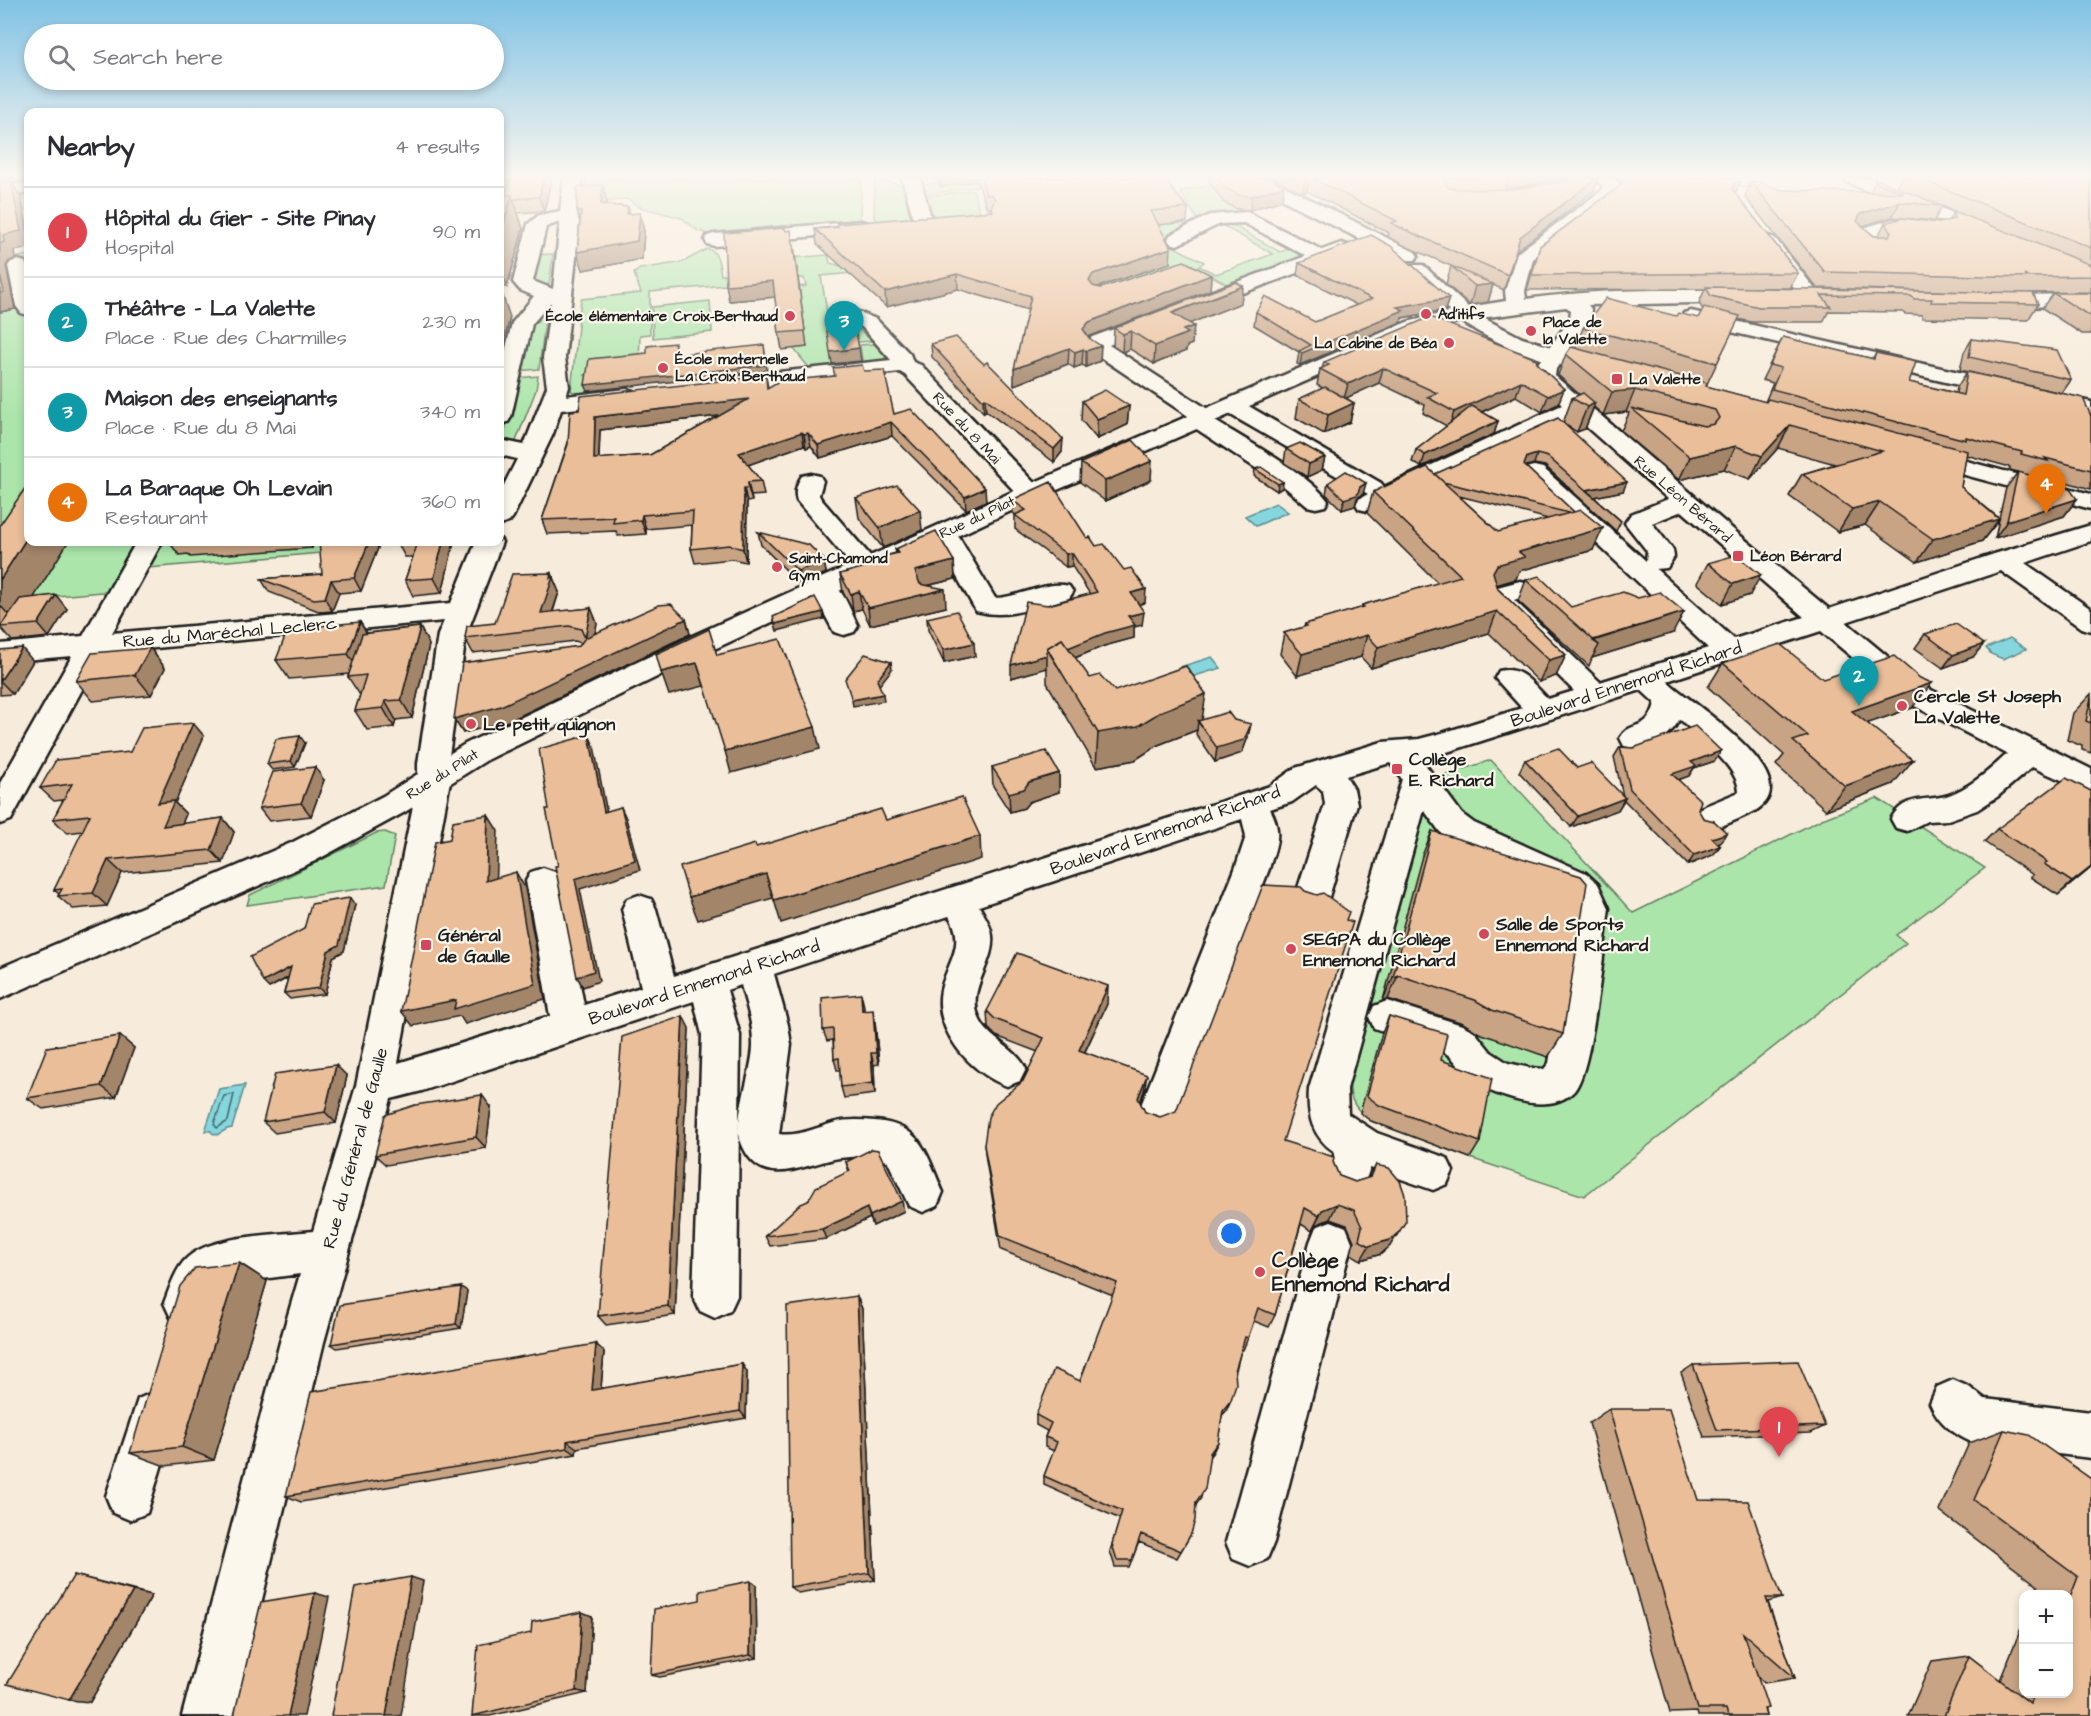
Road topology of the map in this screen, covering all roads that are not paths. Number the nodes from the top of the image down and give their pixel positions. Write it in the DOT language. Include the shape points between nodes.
graph roads {
  1 [pos="530,258"];
  2 [pos="565,258"];
  3 [pos="1319,258"];
  4 [pos="1404,258"];
  5 [pos="1412,258"];
  6 [pos="1524,258"];
  7 [pos="1780,258"];
  8 [pos="16,266"];
  9 [pos="1450,274"];
  10 [pos="1207,277"];
  11 [pos="1231,291"];
  12 [pos="1492,292"];
  13 [pos="554,293"];
  14 [pos="1764,296"];
  15 [pos="1786,297"];
  16 [pos="1811,297"];
  17 [pos="24,298"];
  18 [pos="1835,298"];
  19 [pos="1604,300"];
  20 [pos="1976,300"];
  21 [pos="2091,300"];
  22 [pos="1572,302"];
  23 [pos="1516,305"];
  24 [pos="523,306"];
  25 [pos="504,314"];
  26 [pos="1464,314"];
  27 [pos="851,315"];
  28 [pos="903,365"];
  29 [pos="1549,367"];
  30 [pos="1634,378"];
  31 [pos="701,387"];
  32 [pos="643,394"];
  33 [pos="504,400"];
  34 [pos="553,404"];
  35 [pos="2091,408"];
  36 [pos="1212,415"];
  37 [pos="1588,416"];
  38 [pos="1625,421"];
  39 [pos="504,449"];
  40 [pos="1897,449"];
  41 [pos="532,452"];
  42 [pos="1534,473"];
  43 [pos="811,481"];
  44 [pos="1315,491"];
  45 [pos="1030,493"];
  46 [pos="1686,502"];
  47 [pos="2091,502"];
  48 [pos="504,509"];
  49 [pos="942,534"];
  50 [pos="2088,537"];
  51 [pos="147,546"];
  52 [pos="487,546"];
  53 [pos="2002,560"];
  54 [pos="1658,562"];
  55 [pos="867,567"];
  56 [pos="823,587"];
  57 [pos="1520,589"];
  58 [pos="1060,592"];
  59 [pos="2052,593"];
  60 [pos="2091,602"];
  61 [pos="460,611"];
  62 [pos="1823,620"];
  63 [pos="2091,622"];
  64 [pos="844,626"];
  65 [pos="92,644"];
  66 [pos="1728,650"];
  67 [pos="0,653"];
  68 [pos="478,664"];
  69 [pos="445,669"];
  70 [pos="1645,677"];
  71 [pos="1509,678"];
  72 [pos="1595,694"];
  73 [pos="1670,701"];
  74 [pos="1544,711"];
  75 [pos="1635,738"];
  76 [pos="1398,751"];
  77 [pos="2030,751"];
  78 [pos="1325,771"];
  79 [pos="1417,779"];
  80 [pos="434,781"];
  81 [pos="2091,782"];
  82 [pos="1250,804"];
  83 [pos="0,812"];
  84 [pos="1709,818"];
  85 [pos="1907,819"];
  86 [pos="543,881"];
  87 [pos="1312,897"];
  88 [pos="957,900"];
  89 [pos="639,909"];
  90 [pos="754,966"];
  91 [pos="706,982"];
  92 [pos="0,984"];
  93 [pos="661,996"];
  94 [pos="1387,1017"];
  95 [pos="570,1026"];
  96 [pos="1007,1069"];
  97 [pos="375,1086"];
  98 [pos="1157,1113"];
  99 [pos="1433,1171"];
  100 [pos="923,1192"];
  101 [pos="1331,1242"];
  102 [pos="327,1250"];
  103 [pos="715,1296"];
  104 [pos="177,1336"];
  105 [pos="163,1382"];
  106 [pos="1953,1402"];
  107 [pos="2091,1435"];
  108 [pos="130,1496"];
  109 [pos="1250,1542"];
  110 [pos="207,1716"];
  1 -- 13 [label="street" via="523,282"];
  2 -- 13 [label="street"];
  3 -- 11 [label="street"];
  4 -- 26 [label="street"];
  5 -- 9 [label="street"];
  6 -- 23 [label="street" via="1515,291"];
  7 -- 16 [label="street"];
  8 -- 17 [label="street"];
  10 -- 11 [label="street"];
  11 -- 36 [label="street" via="1095,345"];
  12 -- 23 [label="street"];
  13 -- 24 [label="street"];
  13 -- 34 [label="street" via="558,382"];
  14 -- 19 [label="street, Rue du Pilat" via="1663,295"];
  15 -- 16 [label="street"];
  16 -- 18 [label="street"];
  19 -- 22 [label="street, Rue du Pilat"];
  19 -- 35 [label="street" via="1647,306"];
  20 -- 21 [label="street"];
  22 -- 23 [label="street, Rue du Pilat"];
  22 -- 29 [label="street" via="1581,309 1580,319"];
  23 -- 26 [label="street, Rue du Pilat"];
  24 -- 25 [label="street"];
  24 -- 33 [label="street"];
  26 -- 29 [label="street"];
  26 -- 36 [label="street, Rue du Pilat" via="1414,326"];
  27 -- 28 [label="street, Rue du 8 Mai" via="868,323 902,359"];
  28 -- 31 [label="street"];
  28 -- 45 [label="street, Rue du 8 Mai" via="913,370"];
  29 -- 30 [label="street"];
  29 -- 37 [label="street, Rue Léon Bérard"];
  32 -- 34 [label="street"];
  34 -- 41 [label="street"];
  36 -- 37 [label="street" via="1370,496 1566,411"];
  36 -- 44 [label="street" via="1295,483"];
  36 -- 45 [label="street, Rue du Pilat"];
  37 -- 38 [label="street"];
  37 -- 46 [label="street, Rue Léon Bérard"];
  39 -- 41 [label="street"];
  40 -- 47 [label="street"];
  41 -- 48 [label="street"];
  42 -- 66 [label="street"];
  43 -- 55 [label="street" via="809,501"];
  45 -- 49 [label="street, Rue du Pilat"];
  46 -- 54 [label="street" via="1638,523 1660,550"];
  46 -- 62 [label="street, Rue Léon Bérard"];
  49 -- 55 [label="street, Rue du Pilat"];
  49 -- 58 [label="street" via="990,607"];
  50 -- 53 [label="street, Boulevard Ennemond Richard"];
  51 -- 65 [label="street"];
  52 -- 61 [label="street, Rue du Général de Gaulle"];
  53 -- 59 [label="street"];
  53 -- 62 [label="street, Boulevard Ennemond Richard"];
  55 -- 56 [label="street, Rue du Pilat"];
  56 -- 64 [label="street"];
  56 -- 80 [label="street, Rue du Pilat" via="482,749"];
  57 -- 72 [label="street" via="1500,595 1501,603"];
  59 -- 60 [label="street"];
  59 -- 63 [label="street"];
  61 -- 65 [label="street, Rue du Maréchal Leclerc"];
  61 -- 69 [label="street, Rue du Général de Gaulle"];
  62 -- 66 [label="street, Boulevard Ennemond Richard"];
  62 -- 77 [label="street, Rue Léon Bérard" via="1913,693"];
  65 -- 67 [label="street, Rue du Maréchal Leclerc"];
  65 -- 83 [label="street"];
  66 -- 70 [label="street, Boulevard Ennemond Richard"];
  68 -- 69 [label="street"];
  69 -- 80 [label="street, Rue du Général de Gaulle"];
  70 -- 72 [label="street, Boulevard Ennemond Richard"];
  70 -- 73 [label="street"];
  71 -- 74 [label="street"];
  72 -- 74 [label="street, Boulevard Ennemond Richard"];
  73 -- 75 [label="street" via="1663,724"];
  73 -- 84 [label="street" via="1692,714 1744,763 1754,781 1755,792 1750,800"];
  74 -- 76 [label="street, Boulevard Ennemond Richard" via="1446,743"];
  76 -- 78 [label="street, Boulevard Ennemond Richard"];
  76 -- 79 [label="street"];
  77 -- 81 [label="street, Rue Léon Bérard"];
  77 -- 85 [label="street" via="1993,785 1954,806 1916,811"];
  78 -- 82 [label="street, Boulevard Ennemond Richard" via="1306,777 1281,794"];
  78 -- 87 [label="street" via="1338,789 1341,804"];
  79 -- 94 [label="street" via="1451,823 1463,832 1574,882 1587,894 1592,908 1568,1064 1559,1081 1544,1088 1490,1072 1459,1041"];
  79 -- 99 [label="street" via="1328,1089 1327,1110 1352,1160"];
  80 -- 92 [label="street, Rue du Pilat" via="303,852"];
  80 -- 97 [label="street, Rue du Général de Gaulle"];
  82 -- 88 [label="street, Boulevard Ennemond Richard"];
  82 -- 98 [label="street" via="1263,830 1252,870"];
  86 -- 95 [label="street"];
  88 -- 90 [label="street, Boulevard Ennemond Richard"];
  88 -- 96 [label="street" via="972,925 975,939 958,986 956,1004 970,1037"];
  89 -- 93 [label="street"];
  90 -- 91 [label="street, Boulevard Ennemond Richard"];
  90 -- 100 [label="street" via="772,1045 759,1125 759,1139 765,1148 778,1154 838,1140 892,1141 902,1149"];
  91 -- 93 [label="street, Boulevard Ennemond Richard"];
  91 -- 103 [label="street" via="721,1035"];
  93 -- 95 [label="street, Boulevard Ennemond Richard"];
  95 -- 97 [label="street, Boulevard Ennemond Richard"];
  97 -- 102 [label="street, Rue du Général de Gaulle"];
  101 -- 109 [label="street"];
  102 -- 104 [label="street" via="208,1267 192,1286"];
  102 -- 110 [label="street, Rue du Général de Gaulle"];
  105 -- 108 [label="street"];
  106 -- 107 [label="street" via="1976,1421"];
}
